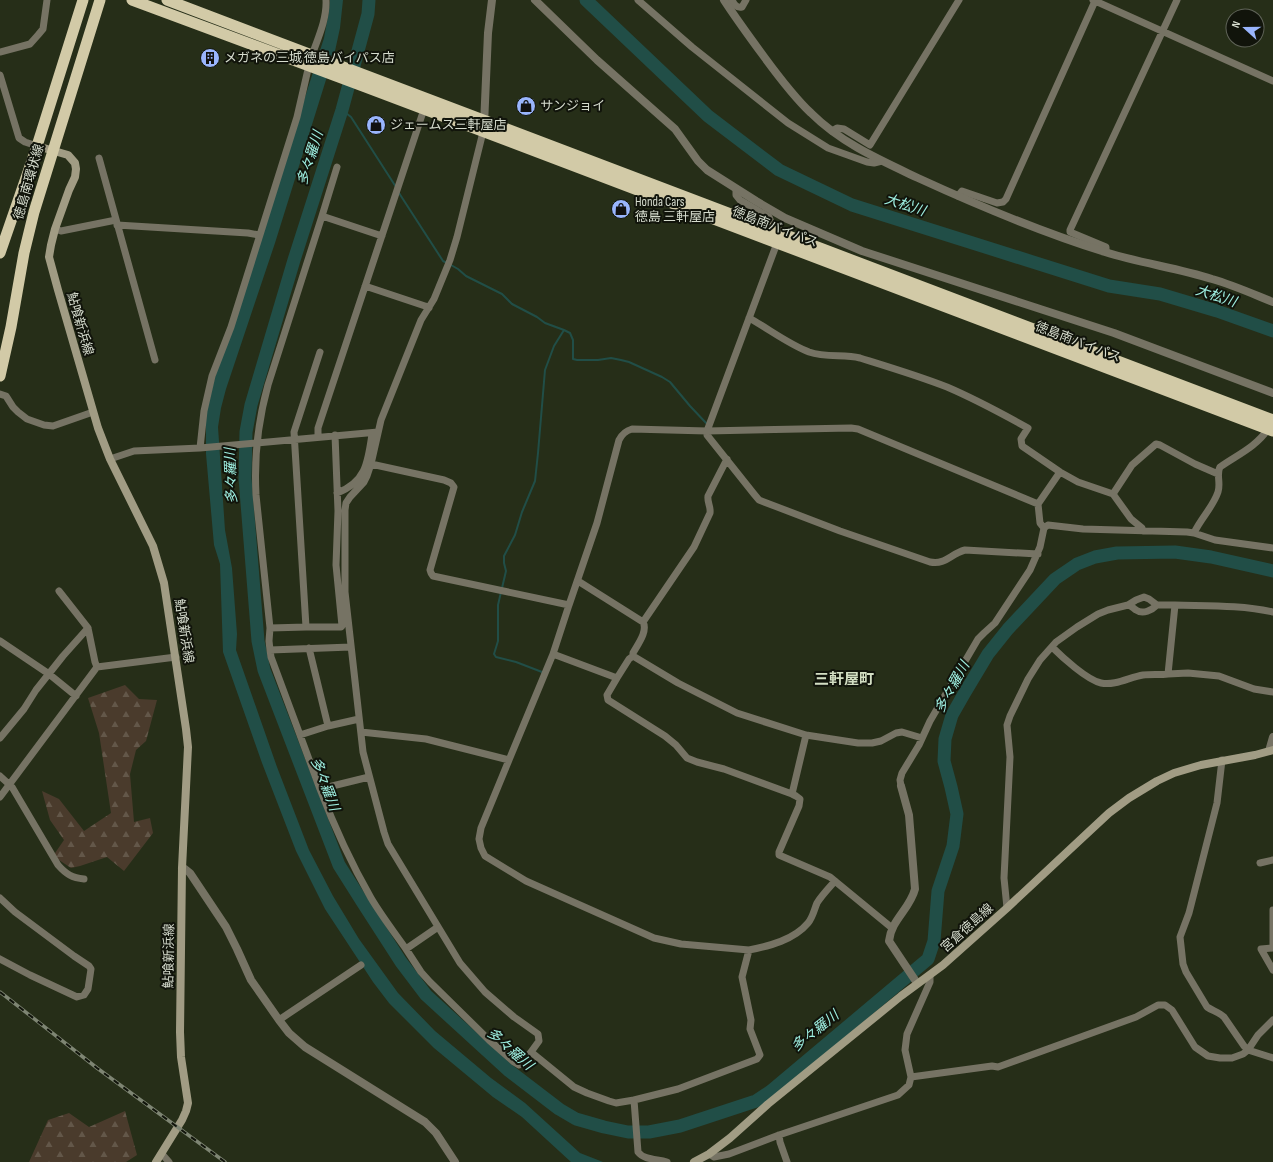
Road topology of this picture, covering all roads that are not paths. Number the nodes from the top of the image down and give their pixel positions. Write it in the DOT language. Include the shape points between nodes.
graph roads {
  1 [pos="47,0"];
  2 [pos="83,0"];
  3 [pos="100,0"];
  4 [pos="132,0"];
  5 [pos="168,0"];
  6 [pos="326,0"];
  7 [pos="492,0"];
  8 [pos="535,0"];
  9 [pos="638,0"];
  10 [pos="724,0"];
  11 [pos="732,0"];
  12 [pos="746,0"];
  13 [pos="959,0"];
  14 [pos="1094,0"];
  15 [pos="1177,0"];
  16 [pos="1163,30"];
  17 [pos="0,52"];
  18 [pos="312,61"];
  19 [pos="0,75"];
  20 [pos="364,80"];
  21 [pos="1273,81"];
  22 [pos="424,109"];
  23 [pos="484,126"];
  24 [pos="832,131"];
  25 [pos="37,146"];
  26 [pos="53,150"];
  27 [pos="99,158"];
  28 [pos="882,161"];
  29 [pos="337,167"];
  30 [pos="736,189"];
  31 [pos="958,196"];
  32 [pos="322,216"];
  33 [pos="117,223"];
  34 [pos="56,229"];
  35 [pos="773,230"];
  36 [pos="259,235"];
  37 [pos="382,236"];
  38 [pos="777,243"];
  39 [pos="1106,252"];
  40 [pos="0,253"];
  41 [pos="365,286"];
  42 [pos="1273,302"];
  43 [pos="428,308"];
  44 [pos="749,318"];
  45 [pos="320,352"];
  46 [pos="155,360"];
  47 [pos="0,376"];
  48 [pos="1273,393"];
  49 [pos="0,394"];
  50 [pos="93,412"];
  51 [pos="1271,427"];
  52 [pos="706,431"];
  53 [pos="375,432"];
  54 [pos="335,435"];
  55 [pos="318,437"];
  56 [pos="294,440"];
  57 [pos="255,442"];
  58 [pos="202,448"];
  59 [pos="110,459"];
  60 [pos="727,460"];
  61 [pos="371,464"];
  62 [pos="1060,472"];
  63 [pos="1218,474"];
  64 [pos="337,493"];
  65 [pos="1112,494"];
  66 [pos="1038,504"];
  67 [pos="1044,528"];
  68 [pos="1143,531"];
  69 [pos="1194,533"];
  70 [pos="1273,548"];
  71 [pos="1038,554"];
  72 [pos="578,581"];
  73 [pos="59,591"];
  74 [pos="1128,605"];
  75 [pos="1157,605"];
  76 [pos="1175,605"];
  77 [pos="569,606"];
  78 [pos="1273,612"];
  79 [pos="643,622"];
  80 [pos="306,627"];
  81 [pos="88,628"];
  82 [pos="270,628"];
  83 [pos="0,641"];
  84 [pos="351,647"];
  85 [pos="1052,647"];
  86 [pos="309,648"];
  87 [pos="270,650"];
  88 [pos="553,654"];
  89 [pos="633,656"];
  90 [pos="176,657"];
  91 [pos="97,668"];
  92 [pos="49,674"];
  93 [pos="1168,674"];
  94 [pos="617,678"];
  95 [pos="1273,692"];
  96 [pos="76,696"];
  97 [pos="359,719"];
  98 [pos="328,726"];
  99 [pos="361,732"];
  100 [pos="300,735"];
  101 [pos="806,735"];
  102 [pos="1273,737"];
  103 [pos="0,738"];
  104 [pos="922,738"];
  105 [pos="1271,751"];
  106 [pos="509,760"];
  107 [pos="1222,760"];
  108 [pos="0,776"];
  109 [pos="369,776"];
  110 [pos="9,785"];
  111 [pos="901,786"];
  112 [pos="320,789"];
  113 [pos="792,794"];
  114 [pos="0,796"];
  115 [pos="1273,860"];
  116 [pos="1260,863"];
  117 [pos="182,868"];
  118 [pos="84,879"];
  119 [pos="835,881"];
  120 [pos="0,898"];
  121 [pos="1007,908"];
  122 [pos="1273,910"];
  123 [pos="438,927"];
  124 [pos="892,928"];
  125 [pos="1273,948"];
  126 [pos="406,949"];
  127 [pos="749,950"];
  128 [pos="0,959"];
  129 [pos="361,965"];
  130 [pos="1273,970"];
  131 [pos="930,975"];
  132 [pos="916,981"];
  133 [pos="279,1020"];
  134 [pos="1273,1020"];
  135 [pos="1248,1050"];
  136 [pos="531,1052"];
  137 [pos="1273,1058"];
  138 [pos="911,1077"];
  139 [pos="634,1100"];
  140 [pos="779,1135"];
  141 [pos="162,1154"];
  142 [pos="709,1154"];
  143 [pos="156,1162"];
  144 [pos="169,1162"];
  145 [pos="455,1162"];
  146 [pos="667,1162"];
  147 [pos="694,1162"];
  148 [pos="787,1162"];
  1 -- 17 [label="street" via="43,29 30,44"];
  2 -- 25 [label="highway, 徳島南環状線"];
  3 -- 26 [label="highway, 徳島南環状線"];
  4 -- 18 [label="highway, 徳島南バイパス"];
  5 -- 18 [label="highway, 徳島南バイパス"];
  6 -- 18 [label="street" via="327,8"];
  7 -- 23 [label="street"];
  8 -- 30 [label="street" via="597,60 671,125 706,170"];
  9 -- 28 [label="street" via="692,47 788,123 828,148 868,162"];
  10 -- 24 [label="street" via="796,97 811,114"];
  11 -- 12 [label="street" via="738,7 742,7"];
  13 -- 24 [label="street" via="870,145 844,129 837,128"];
  14 -- 16 [label="street"];
  14 -- 31 [label="street" via="1006,199 997,203 962,192"];
  15 -- 16 [label="street"];
  16 -- 21 [label="street"];
  16 -- 39 [label="street" via="1070,230 1106,247"];
  18 -- 20 [label="highway, 徳島南バイパス"];
  18 -- 36 [label="street"];
  19 -- 25 [label="street" via="19,138"];
  20 -- 22 [label="highway, 徳島南バイパス"];
  20 -- 23 [label="highway, 徳島南バイパス"];
  22 -- 23 [label="highway, 徳島南バイパス"];
  22 -- 37 [label="street"];
  23 -- 35 [label="highway, 徳島南バイパス"];
  23 -- 38 [label="highway, 徳島南バイパス"];
  23 -- 43 [label="street" via="450,260"];
  24 -- 28 [label="street"];
  25 -- 26 [label="main road, 鮎喰新浜線"];
  25 -- 40 [label="highway, 徳島南環状線"];
  26 -- 34 [label="main road, 鮎喰新浜線" via="68,155 75,163 76,169"];
  26 -- 47 [label="highway, 徳島南環状線" via="24,253"];
  27 -- 33 [label="street"];
  28 -- 31 [label="street"];
  29 -- 32 [label="street"];
  30 -- 35 [label="street" via="736,195 740,200 769,217"];
  30 -- 48 [label="street" via="785,218 862,251 1114,333"];
  31 -- 39 [label="street"];
  32 -- 37 [label="street"];
  32 -- 57 [label="street" via="268,385"];
  33 -- 34 [label="street" via="61,231"];
  33 -- 36 [label="street" via="248,232"];
  33 -- 46 [label="street"];
  34 -- 50 [label="main road, 鮎喰新浜線" via="49,257"];
  35 -- 38 [label="street"];
  35 -- 51 [label="highway, 徳島南バイパス"];
  36 -- 58 [label="street" via="207,394"];
  37 -- 41 [label="street"];
  38 -- 44 [label="street"];
  38 -- 51 [label="highway, 徳島南バイパス"];
  39 -- 42 [label="street" via="1212,279"];
  41 -- 43 [label="street"];
  41 -- 55 [label="street" via="318,428"];
  43 -- 53 [label="street"];
  44 -- 52 [label="street"];
  44 -- 62 [label="street" via="809,352 858,358 947,387 979,402 1028,428 1021,439 1022,446"];
  45 -- 56 [label="street" via="294,432"];
  49 -- 50 [label="street" via="6,396 27,419 44,425 53,426"];
  50 -- 59 [label="main road, 鮎喰新浜線"];
  51 -- 63 [label="street" via="1241,455 1220,467"];
  52 -- 60 [label="street"];
  52 -- 66 [label="street" via="858,429"];
  52 -- 72 [label="street" via="632,429 622,434"];
  53 -- 54 [label="street"];
  53 -- 61 [label="street"];
  53 -- 64 [label="street" via="362,476"];
  54 -- 55 [label="street"];
  54 -- 64 [label="street"];
  55 -- 56 [label="street"];
  56 -- 57 [label="street"];
  56 -- 80 [label="street"];
  57 -- 58 [label="street"];
  57 -- 82 [label="street" via="256,495"];
  58 -- 59 [label="street" via="134,451"];
  59 -- 90 [label="main road, 鮎喰新浜線" via="158,563 164,583"];
  60 -- 71 [label="street" via="759,500 930,562 944,561 965,550"];
  60 -- 79 [label="street" via="708,496 710,513 694,547"];
  61 -- 77 [label="street" via="444,480 454,487 430,570 433,576"];
  61 -- 84 [label="street" via="364,482 346,504 345,592"];
  62 -- 65 [label="street"];
  62 -- 66 [label="street"];
  63 -- 65 [label="street" via="1156,444 1132,465"];
  63 -- 69 [label="street" via="1220,481 1215,499"];
  64 -- 80 [label="street" via="336,565 342,626"];
  65 -- 68 [label="street"];
  66 -- 67 [label="street" via="1040,523"];
  67 -- 68 [label="street" via="1048,525"];
  67 -- 71 [label="street"];
  68 -- 69 [label="street"];
  69 -- 70 [label="street" via="1215,540"];
  71 -- 104 [label="street" via="995,623 978,639"];
  72 -- 77 [label="street"];
  72 -- 79 [label="street"];
  73 -- 81 [label="street"];
  74 -- 75 [label="street" via="1144,597"];
  74 -- 75 [label="street" via="1136,611 1146,612"];
  74 -- 85 [label="street" via="1098,614"];
  75 -- 76 [label="street"];
  76 -- 78 [label="street" via="1251,608"];
  76 -- 93 [label="street"];
  77 -- 88 [label="street"];
  79 -- 89 [label="street" via="645,631"];
  80 -- 82 [label="street"];
  81 -- 91 [label="street"];
  81 -- 92 [label="street"];
  82 -- 87 [label="street"];
  83 -- 92 [label="street"];
  84 -- 86 [label="street"];
  84 -- 97 [label="street"];
  85 -- 93 [label="street" via="1093,680 1103,684 1145,675"];
  85 -- 121 [label="street" via="1033,670 1007,725 1010,757 1004,878"];
  86 -- 87 [label="street"];
  86 -- 98 [label="street"];
  87 -- 100 [label="street"];
  88 -- 94 [label="street"];
  88 -- 106 [label="street"];
  89 -- 94 [label="street"];
  89 -- 101 [label="street" via="737,713"];
  90 -- 91 [label="street"];
  90 -- 117 [label="main road, 鮎喰新浜線" via="188,747"];
  91 -- 96 [label="street"];
  92 -- 96 [label="street"];
  92 -- 103 [label="street"];
  93 -- 95 [label="street" via="1219,676 1254,689"];
  94 -- 113 [label="street" via="607,694 608,700 665,736 687,758"];
  96 -- 110 [label="street"];
  97 -- 98 [label="street"];
  97 -- 99 [label="street"];
  98 -- 100 [label="street"];
  99 -- 106 [label="street" via="426,739"];
  99 -- 109 [label="street"];
  100 -- 112 [label="street"];
  101 -- 104 [label="street" via="858,743 881,741 902,732"];
  101 -- 113 [label="street"];
  102 -- 105 [label="street"];
  104 -- 111 [label="street" via="902,773"];
  105 -- 107 [label="main road, 宮倉徳島線"];
  106 -- 127 [label="street" via="479,839 485,856 526,881 654,938 681,944"];
  107 -- 121 [label="main road, 宮倉徳島線" via="1174,773 1157,780 1129,798 1109,813"];
  107 -- 135 [label="street" via="1217,803 1189,913 1180,937 1181,957 1186,972 1207,1006 1224,1017"];
  108 -- 110 [label="street"];
  109 -- 112 [label="street"];
  109 -- 123 [label="street" via="388,844"];
  110 -- 114 [label="street"];
  110 -- 118 [label="street" via="58,866 66,874"];
  111 -- 124 [label="street" via="909,815 915,889 912,899"];
  112 -- 126 [label="street" via="353,864"];
  113 -- 119 [label="street" via="800,799 799,806 779,855"];
  115 -- 116 [label="street"];
  117 -- 133 [label="street" via="190,873 226,927 251,980"];
  117 -- 141 [label="main road, 鮎喰新浜線" via="180,1032 188,1103 182,1120"];
  119 -- 124 [label="street"];
  119 -- 127 [label="street" via="817,903 807,924 796,933 780,942"];
  120 -- 128 [label="street" via="15,912 89,966 91,969 88,989 84,995 77,997"];
  121 -- 131 [label="main road, 宮倉徳島線"];
  122 -- 125 [label="street"];
  123 -- 126 [label="street"];
  123 -- 136 [label="street" via="455,956 485,992 538,1034 539,1041"];
  124 -- 132 [label="street" via="889,941"];
  125 -- 130 [label="street" via="1260,949"];
  126 -- 136 [label="street" via="430,982 514,1062 519,1065"];
  127 -- 139 [label="street" via="742,977 752,1020 750,1029 760,1055 757,1059 678,1089"];
  129 -- 133 [label="street"];
  131 -- 132 [label="main road, 宮倉徳島線"];
  131 -- 138 [label="street" via="930,982 907,1034 905,1050"];
  132 -- 142 [label="main road, 宮倉徳島線"];
  133 -- 145 [label="street" via="305,1047 425,1122 436,1133"];
  134 -- 135 [label="street"];
  135 -- 137 [label="street"];
  135 -- 138 [label="street" via="1232,1058 1208,1056 1194,1047 1172,1010 1158,1005 1136,1017 998,1067"];
  136 -- 139 [label="street" via="574,1087 616,1103"];
  138 -- 140 [label="street" via="909,1085 898,1095"];
  139 -- 146 [label="street" via="638,1152 641,1156"];
  140 -- 142 [label="street" via="729,1154 714,1157"];
  140 -- 148 [label="street"];
  141 -- 143 [label="main road, 鮎喰新浜線"];
  141 -- 144 [label="street"];
  142 -- 147 [label="main road, 宮倉徳島線"];
}
